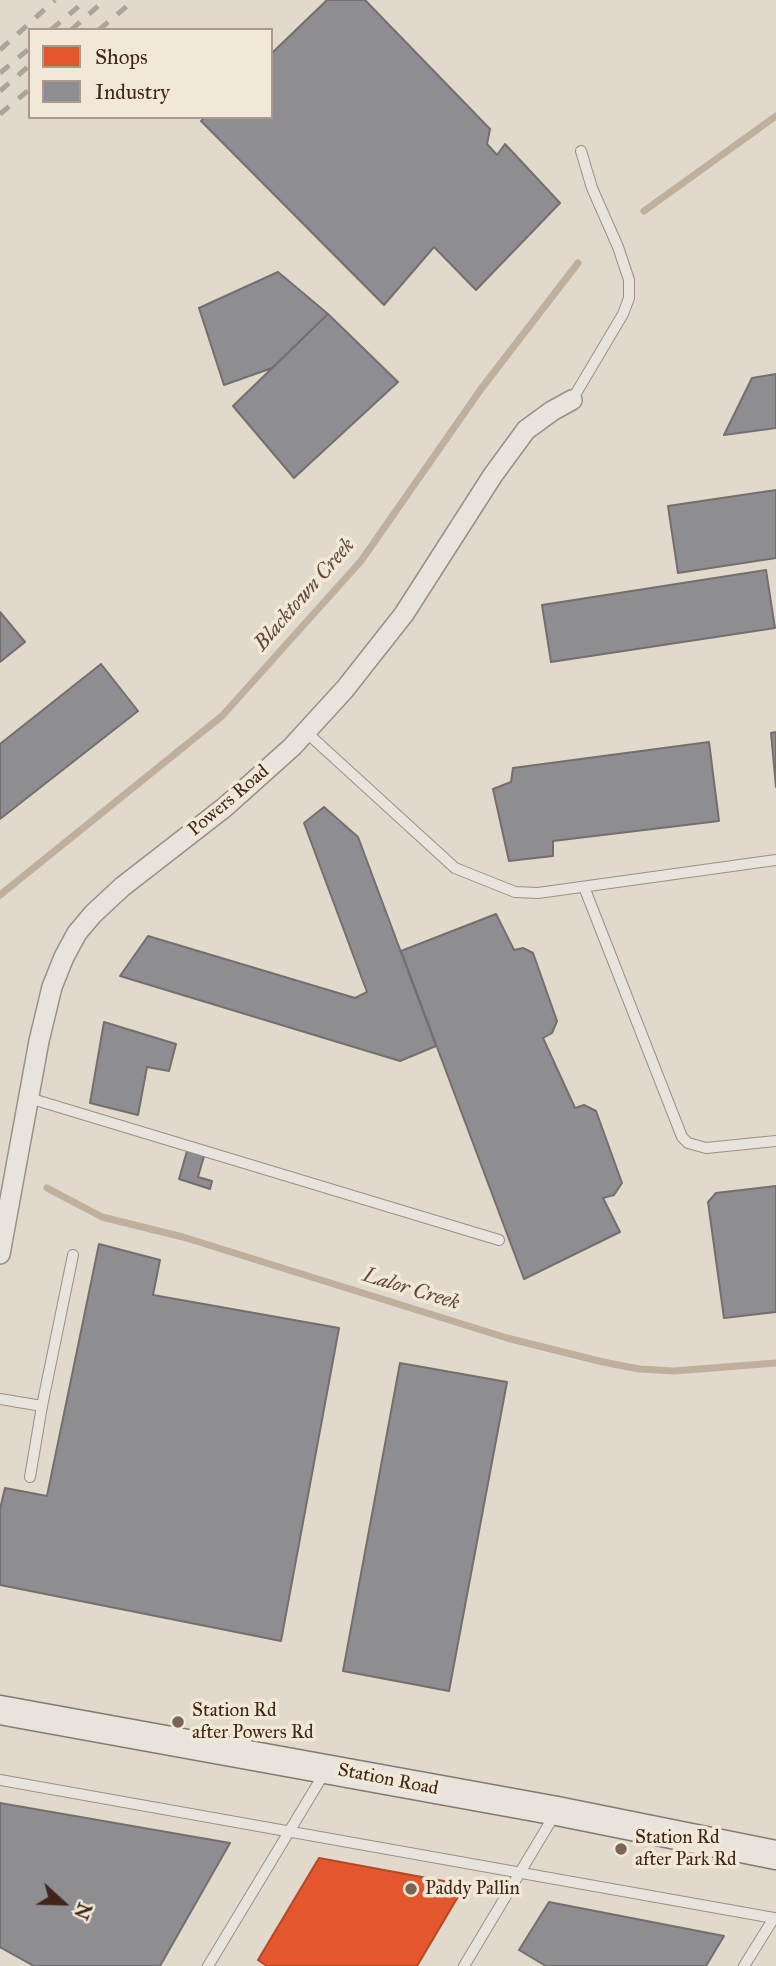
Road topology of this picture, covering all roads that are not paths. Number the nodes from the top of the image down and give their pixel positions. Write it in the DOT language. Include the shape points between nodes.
graph roads {
  1 [pos="581,151"];
  2 [pos="572,400"];
  3 [pos="306,732"];
  4 [pos="776,860"];
  5 [pos="584,887"];
  6 [pos="29,1097"];
  7 [pos="776,1141"];
  8 [pos="499,1240"];
  9 [pos="0,1254"];
  10 [pos="73,1255"];
  11 [pos="0,1399"];
  12 [pos="42,1406"];
  13 [pos="30,1477"];
  14 [pos="0,1710"];
  15 [pos="327,1768"];
  16 [pos="0,1780"];
  17 [pos="557,1811"];
  18 [pos="290,1831"];
  19 [pos="776,1855"];
  20 [pos="521,1872"];
  21 [pos="208,1966"];
  22 [pos="464,1966"];
  23 [pos="744,1966"];
  1 -- 2 [label="lane" via="629,280 629,298"];
  2 -- 3 [label="street, Powers Road" via="526,430 404,614"];
  3 -- 5 [label="lane" via="455,868 515,892"];
  3 -- 6 [label="street, Powers Road" via="225,807 122,887 77,933 52,987"];
  4 -- 5 [label="lane"];
  5 -- 7 [label="lane" via="682,1137 706,1148"];
  6 -- 8 [label="lane"];
  6 -- 9 [label="street, Powers Road"];
  10 -- 12 [label="lane"];
  11 -- 12 [label="lane"];
  12 -- 13 [label="lane"];
  14 -- 15 [label="main road, Station Road"];
  15 -- 17 [label="main road, Station Road"];
  15 -- 18 [label="lane"];
  16 -- 18 [label="lane"];
  17 -- 19 [label="main road, Station Road"];
  17 -- 20 [label="lane"];
  18 -- 20 [label="lane"];
  18 -- 21 [label="lane"];
  20 -- 22 [label="lane"];
  20 -- 23 [label="lane" via="774,1918"];
}
